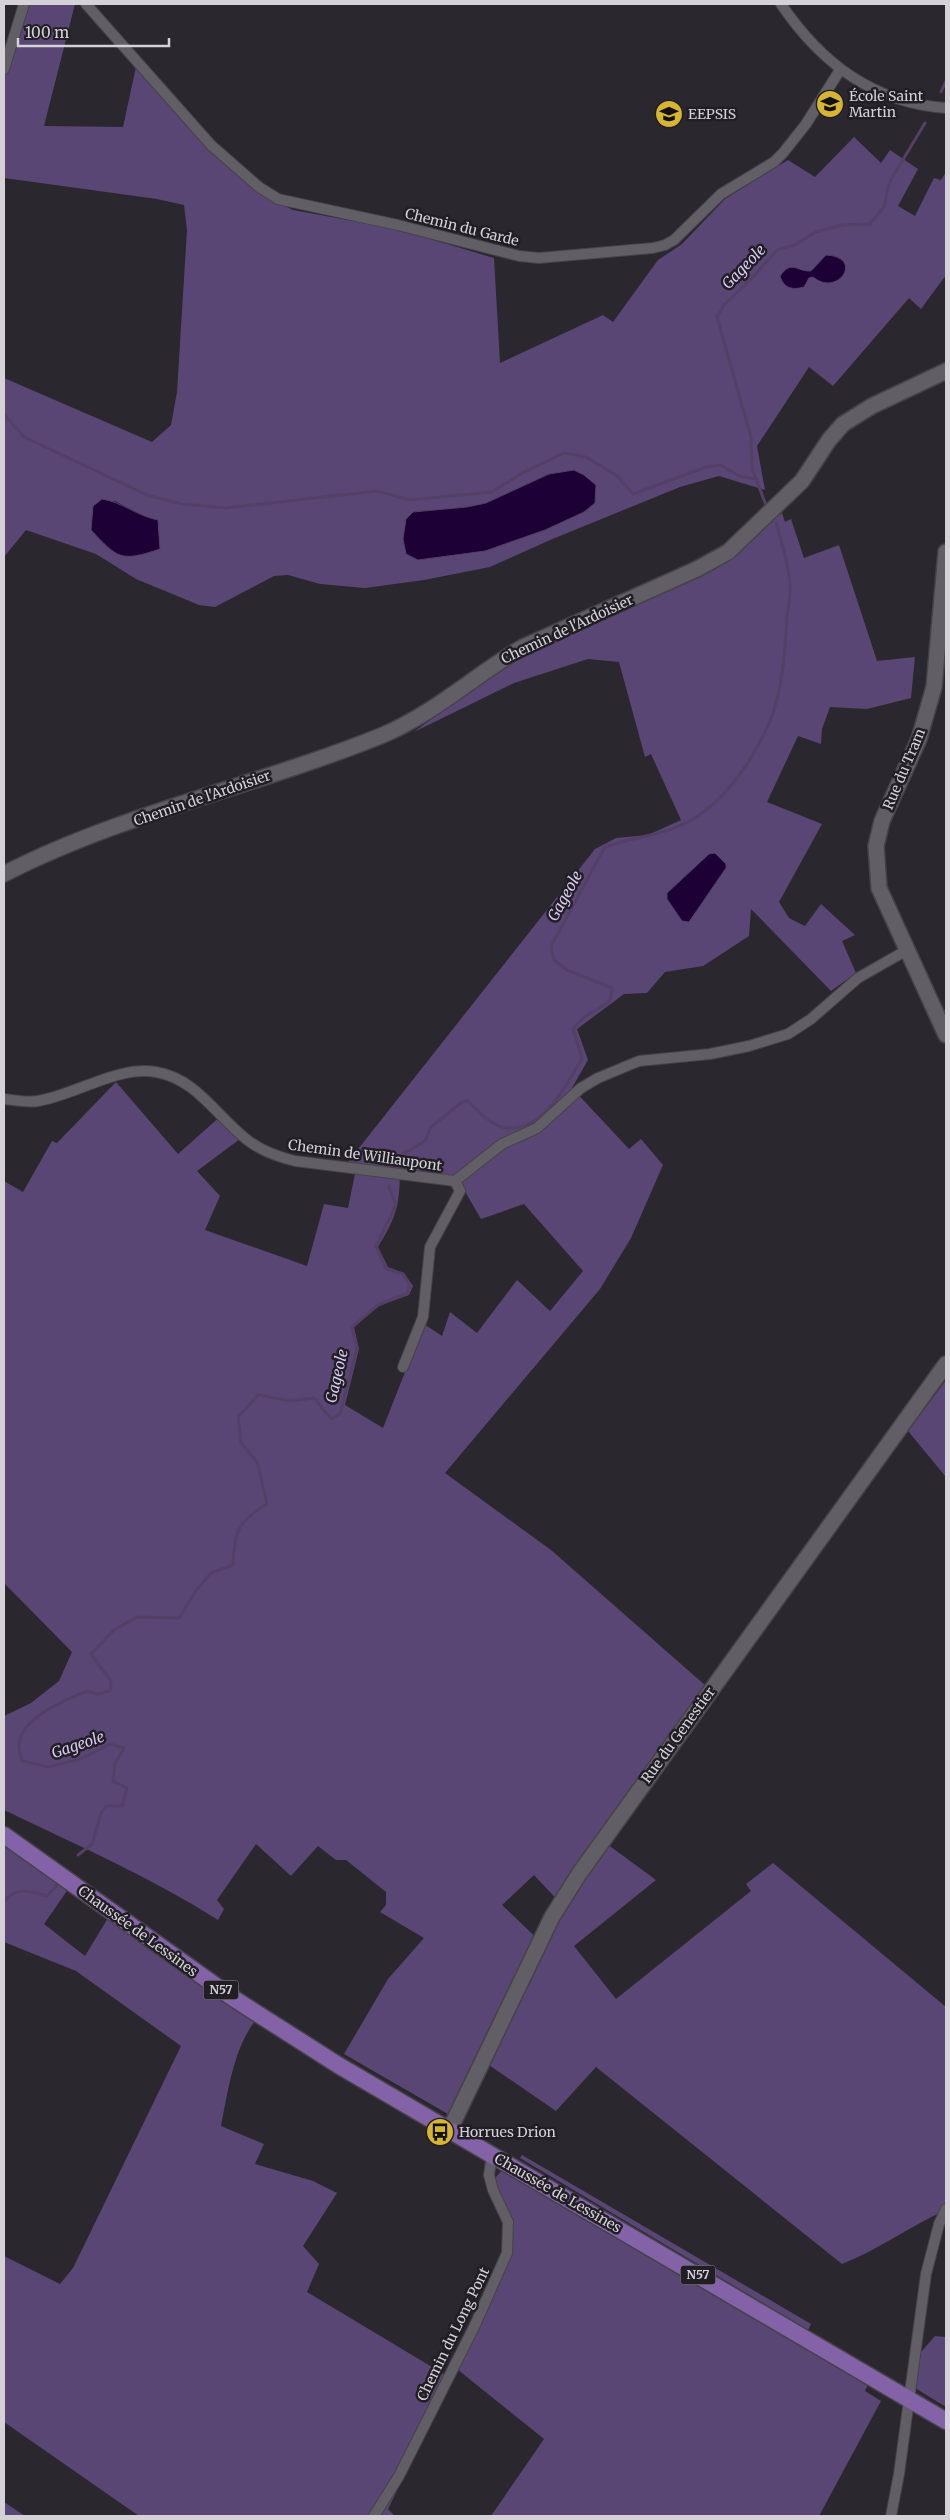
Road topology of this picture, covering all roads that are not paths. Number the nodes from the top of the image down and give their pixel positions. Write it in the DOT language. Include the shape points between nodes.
graph roads {
  1 [pos="24,4"];
  2 [pos="86,4"];
  3 [pos="781,4"];
  4 [pos="4,69"];
  5 [pos="840,70"];
  6 [pos="946,108"];
  7 [pos="946,371"];
  8 [pos="946,552"];
  9 [pos="4,874"];
  10 [pos="907,950"];
  11 [pos="946,1035"];
  12 [pos="4,1099"];
  13 [pos="455,1181"];
  14 [pos="946,1364"];
  15 [pos="403,1367"];
  16 [pos="4,1835"];
  17 [pos="450,2129"];
  18 [pos="492,2154"];
  19 [pos="946,2209"];
  20 [pos="908,2399"];
  21 [pos="946,2421"];
  22 [pos="374,2516"];
  23 [pos="891,2516"];
  1 -- 4 [label="street"];
  2 -- 5 [label="street, Chemin du Garde" via="211,145 270,194 293,203 398,225 507,254 539,258 653,248 674,240 721,194 774,162 783,153 806,124"];
  3 -- 5 [label="street" via="802,34"];
  5 -- 6 [label="street" via="904,101"];
  7 -- 9 [label="street, Chemin de l'Ardoisier" via="872,406 843,424 802,481 728,552 697,569 523,647 410,722 351,747 61,847"];
  8 -- 10 [label="street, Rue du Tram" via="934,687 920,738 882,821 876,846 879,888"];
  10 -- 11 [label="street"];
  10 -- 13 [label="street, Chemin de Williaupont" via="858,978 811,1019 788,1034 710,1054 639,1061 598,1078 581,1088 537,1128 502,1144"];
  12 -- 13 [label="street, Chemin de Williaupont" via="39,1101 133,1072 156,1072 190,1087 246,1138 276,1156 295,1162"];
  13 -- 15 [label="street, Chemin de Williaupont" via="460,1191 430,1246 424,1317"];
  14 -- 17 [label="street, Rue du Genestier" via="579,1874 552,1917"];
  16 -- 17 [label="main road, Chaussée de Lessines / N57" via="233,1998 338,2065"];
  17 -- 18 [label="main road, Chaussée de Lessines / N57"];
  18 -- 20 [label="main road, Chaussée de Lessines / N57"];
  18 -- 22 [label="street, Chemin du Long Pont" via="490,2175 493,2190 508,2222 507,2253 399,2476"];
  19 -- 20 [label="street" via="938,2224 926,2274"];
  20 -- 21 [label="main road, Chaussée de Lessines / N57"];
  20 -- 23 [label="street" via="900,2474"];
}
